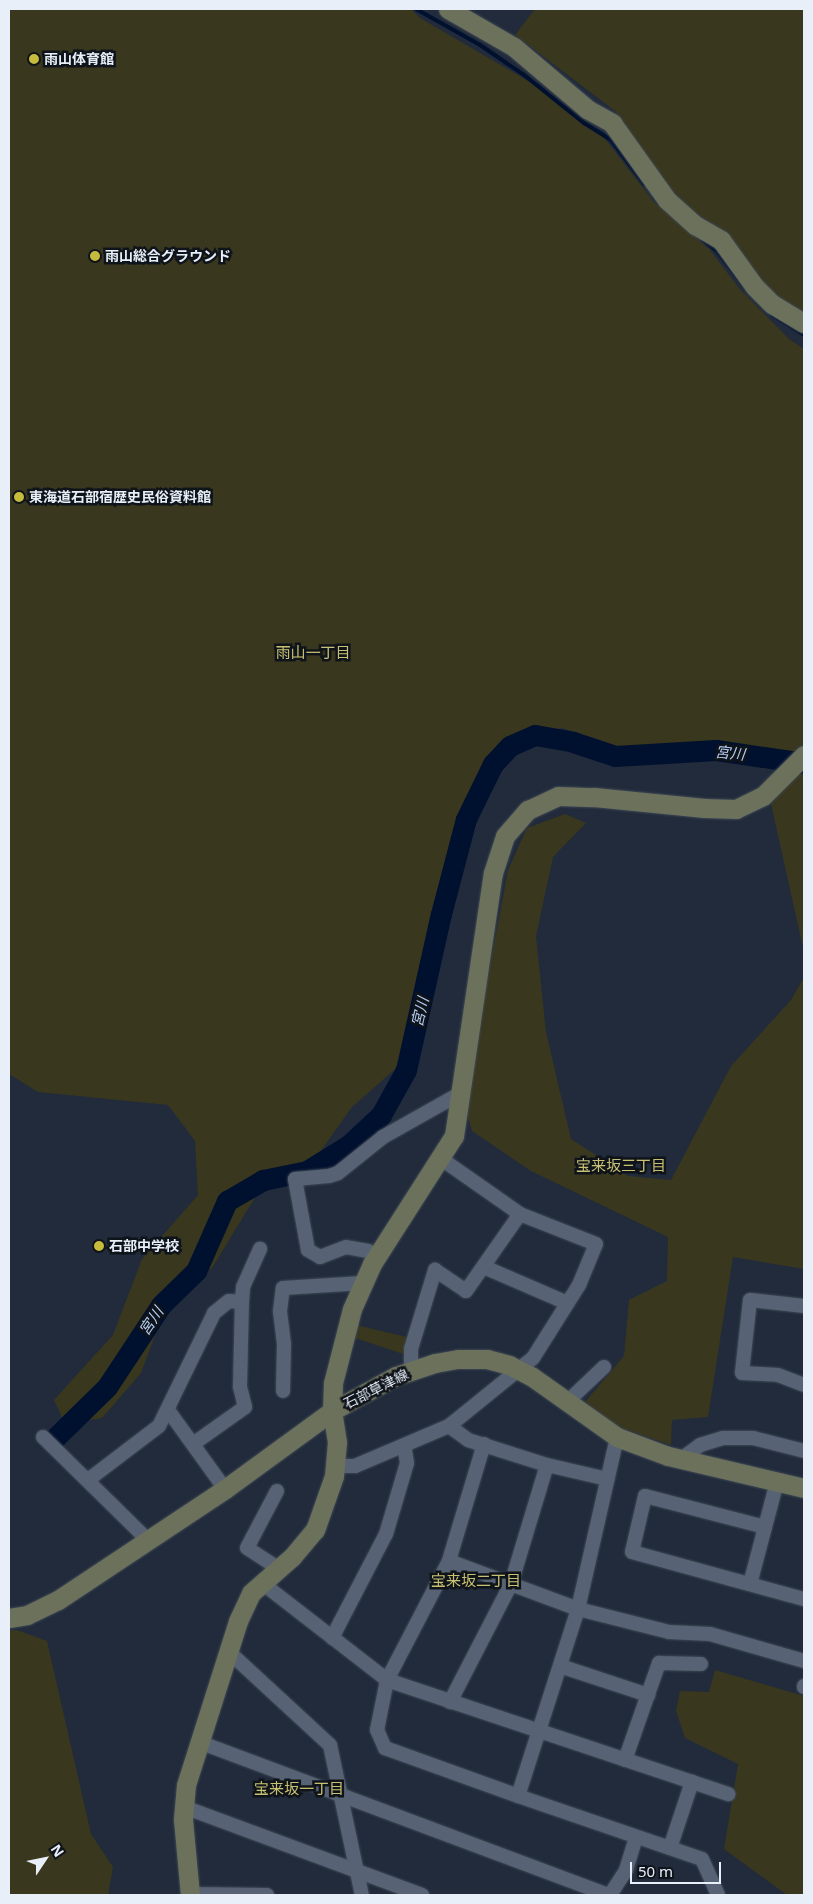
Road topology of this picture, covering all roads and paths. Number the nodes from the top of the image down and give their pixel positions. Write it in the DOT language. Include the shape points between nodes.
graph roads {
  1 [pos="448,9"];
  2 [pos="804,323"];
  3 [pos="802,758"];
  4 [pos="461,1093"];
  5 [pos="440,1158"];
  6 [pos="520,1214"];
  7 [pos="260,1249"];
  8 [pos="377,1256"];
  9 [pos="484,1267"];
  10 [pos="363,1283"];
  11 [pos="242,1302"];
  12 [pos="568,1303"];
  13 [pos="804,1306"];
  14 [pos="604,1367"];
  15 [pos="519,1370"];
  16 [pos="411,1371"];
  17 [pos="804,1385"];
  18 [pos="283,1391"];
  19 [pos="566,1402"];
  20 [pos="168,1410"];
  21 [pos="332,1411"];
  22 [pos="449,1426"];
  23 [pos="43,1437"];
  24 [pos="617,1437"];
  25 [pos="194,1444"];
  26 [pos="484,1444"];
  27 [pos="404,1445"];
  28 [pos="804,1451"];
  29 [pos="681,1459"];
  30 [pos="547,1465"];
  31 [pos="335,1466"];
  32 [pos="607,1479"];
  33 [pos="88,1480"];
  34 [pos="777,1482"];
  35 [pos="804,1488"];
  36 [pos="225,1489"];
  37 [pos="277,1491"];
  38 [pos="765,1527"];
  39 [pos="149,1541"];
  40 [pos="449,1561"];
  41 [pos="278,1569"];
  42 [pos="262,1584"];
  43 [pos="511,1584"];
  44 [pos="750,1584"];
  45 [pos="804,1599"];
  46 [pos="578,1609"];
  47 [pos="9,1618"];
  48 [pos="332,1638"];
  49 [pos="228,1650"];
  50 [pos="804,1661"];
  51 [pos="701,1664"];
  52 [pos="560,1666"];
  53 [pos="387,1680"];
  54 [pos="648,1694"];
  55 [pos="450,1702"];
  56 [pos="539,1731"];
  57 [pos="199,1742"];
  58 [pos="625,1760"];
  59 [pos="692,1782"];
  60 [pos="728,1794"];
  61 [pos="342,1796"];
  62 [pos="518,1796"];
  63 [pos="184,1807"];
  64 [pos="636,1837"];
  65 [pos="670,1848"];
  66 [pos="356,1871"];
  67 [pos="190,1895"];
  68 [pos="267,1895"];
  69 [pos="362,1895"];
  70 [pos="422,1895"];
  71 [pos="609,1895"];
  72 [pos="718,1895"];
  1 -- 2 [label="street" via="514,47 588,109 612,124 666,200 695,225 721,240 754,286 772,304"];
  3 -- 4 [label="street" via="763,796 736,809 558,796 528,810 505,836 493,874"];
  4 -- 5 [label="street" via="454,1136"];
  4 -- 8 [label="street" via="383,1137 338,1173 295,1179 308,1250 320,1257 346,1247"];
  5 -- 6 [label="street"];
  5 -- 8 [label="street"];
  6 -- 9 [label="street"];
  6 -- 12 [label="street" via="596,1244"];
  7 -- 11 [label="street" via="243,1287"];
  8 -- 10 [label="street"];
  9 -- 12 [label="street"];
  9 -- 16 [label="street" via="466,1291 435,1270 411,1349"];
  10 -- 18 [label="street" via="283,1288 280,1311 284,1344"];
  10 -- 21 [label="street" via="352,1309 332,1384"];
  11 -- 20 [label="street" via="229,1301 214,1313"];
  11 -- 25 [label="street" via="240,1387 245,1407"];
  12 -- 15 [label="street" via="533,1358"];
  13 -- 17 [label="street" via="750,1300 742,1373 778,1375"];
  14 -- 19 [label="street"];
  15 -- 16 [label="street, 石部草津線" via="487,1359 458,1359"];
  15 -- 19 [label="street, 石部草津線"];
  15 -- 22 [label="street"];
  16 -- 21 [label="street, 石部草津線"];
  19 -- 24 [label="street, 石部草津線"];
  20 -- 25 [label="street"];
  20 -- 33 [label="street" via="159,1426"];
  21 -- 31 [label="street" via="337,1442"];
  21 -- 36 [label="street, 石部草津線"];
  22 -- 26 [label="street" via="468,1440"];
  22 -- 27 [label="street"];
  23 -- 33 [label="street"];
  24 -- 29 [label="street, 石部草津線"];
  24 -- 32 [label="street"];
  25 -- 36 [label="street"];
  26 -- 30 [label="street"];
  26 -- 40 [label="street"];
  27 -- 31 [label="street" via="355,1466"];
  27 -- 48 [label="street" via="407,1463 386,1534"];
  28 -- 29 [label="street" via="754,1438 723,1438 700,1445"];
  29 -- 34 [label="street, 石部草津線"];
  30 -- 32 [label="street"];
  30 -- 43 [label="street"];
  31 -- 41 [label="street" via="315,1530"];
  32 -- 46 [label="street"];
  33 -- 39 [label="street"];
  34 -- 35 [label="street, 石部草津線"];
  34 -- 38 [label="street"];
  36 -- 39 [label="street, 石部草津線"];
  37 -- 41 [label="street" via="247,1548"];
  38 -- 44 [label="street"];
  38 -- 44 [label="street" via="646,1496 632,1552"];
  39 -- 47 [label="street, 石部草津線" via="58,1600"];
  40 -- 43 [label="street"];
  40 -- 53 [label="street"];
  41 -- 42 [label="street"];
  42 -- 48 [label="street"];
  42 -- 49 [label="street" via="251,1593 241,1612"];
  43 -- 46 [label="street"];
  43 -- 55 [label="street"];
  44 -- 45 [label="street"];
  46 -- 50 [label="street" via="669,1632 710,1634"];
  46 -- 52 [label="street"];
  48 -- 53 [label="street"];
  49 -- 57 [label="street"];
  49 -- 61 [label="street" via="330,1745"];
  51 -- 54 [label="street" via="659,1663"];
  52 -- 54 [label="street"];
  52 -- 56 [label="street"];
  53 -- 55 [label="street"];
  53 -- 62 [label="street" via="377,1730 385,1748"];
  54 -- 58 [label="street"];
  55 -- 56 [label="street"];
  56 -- 58 [label="street"];
  56 -- 62 [label="street"];
  57 -- 61 [label="street"];
  57 -- 63 [label="street" via="186,1785"];
  58 -- 59 [label="street"];
  59 -- 60 [label="street"];
  59 -- 65 [label="street"];
  61 -- 66 [label="street"];
  61 -- 71 [label="street"];
  62 -- 64 [label="street"];
  63 -- 66 [label="street"];
  63 -- 67 [label="street"];
  64 -- 65 [label="street"];
  64 -- 71 [label="street" via="626,1870"];
  65 -- 72 [label="street" via="702,1859"];
  66 -- 69 [label="street"];
  66 -- 70 [label="street"];
  67 -- 68 [label="street"];
}
